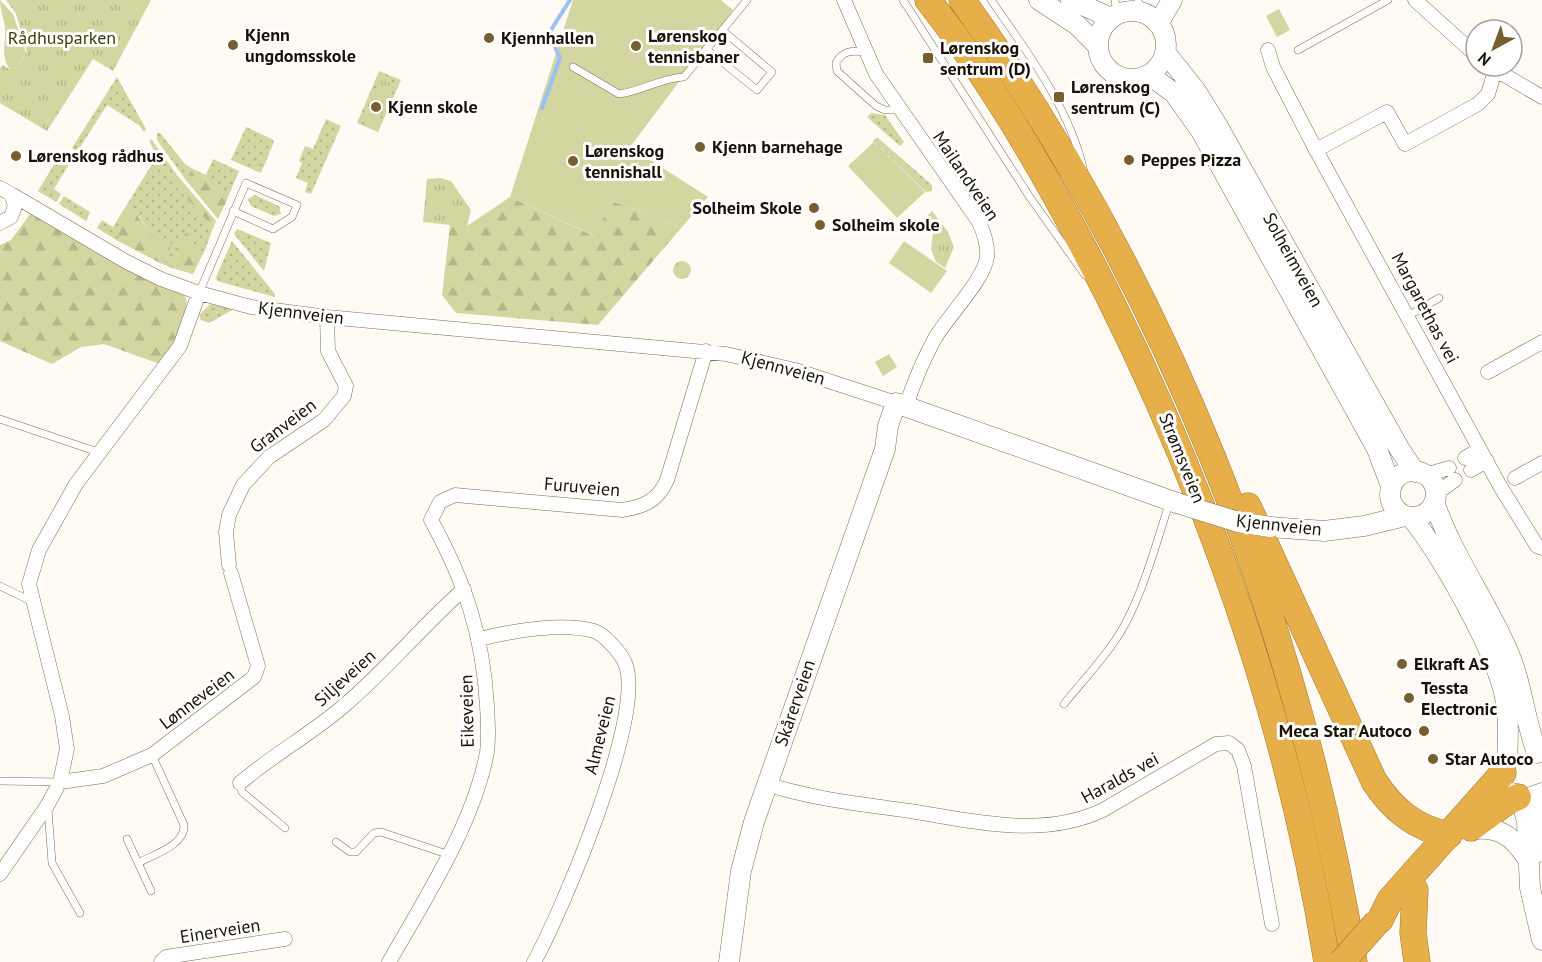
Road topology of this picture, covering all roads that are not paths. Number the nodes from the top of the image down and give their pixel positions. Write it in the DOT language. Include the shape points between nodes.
graph roads {
  1 [pos="747,0"];
  2 [pos="844,0"];
  3 [pos="903,0"];
  4 [pos="928,0"];
  5 [pos="962,0"];
  6 [pos="992,0"];
  7 [pos="1039,0"];
  8 [pos="1071,0"];
  9 [pos="1172,0"];
  10 [pos="1388,0"];
  11 [pos="1415,0"];
  12 [pos="1147,10"];
  13 [pos="1114,11"];
  14 [pos="722,30"];
  15 [pos="1464,44"];
  16 [pos="1097,45"];
  17 [pos="706,49"];
  18 [pos="1268,50"];
  19 [pos="1298,50"];
  20 [pos="865,51"];
  21 [pos="1165,52"];
  22 [pos="573,67"];
  23 [pos="1149,75"];
  24 [pos="1490,78"];
  25 [pos="1509,78"];
  26 [pos="1542,97"];
  27 [pos="900,110"];
  28 [pos="1316,150"];
  29 [pos="6,191"];
  30 [pos="1092,203"];
  31 [pos="233,211"];
  32 [pos="0,223"];
  33 [pos="1121,259"];
  34 [pos="1090,282"];
  35 [pos="1096,291"];
  36 [pos="198,293"];
  37 [pos="1439,298"];
  38 [pos="1408,316"];
  39 [pos="327,317"];
  40 [pos="1128,335"];
  41 [pos="1542,342"];
  42 [pos="706,351"];
  43 [pos="1488,372"];
  44 [pos="901,404"];
  45 [pos="0,419"];
  46 [pos="98,452"];
  47 [pos="1484,455"];
  48 [pos="1542,463"];
  49 [pos="1468,464"];
  50 [pos="1420,473"];
  51 [pos="1515,478"];
  52 [pos="1500,486"];
  53 [pos="1391,488"];
  54 [pos="1435,498"];
  55 [pos="1174,502"];
  56 [pos="1408,516"];
  57 [pos="431,520"];
  58 [pos="1347,528"];
  59 [pos="1542,548"];
  60 [pos="230,569"];
  61 [pos="0,586"];
  62 [pos="464,589"];
  63 [pos="33,602"];
  64 [pos="480,639"];
  65 [pos="1064,704"];
  66 [pos="152,755"];
  67 [pos="1540,756"];
  68 [pos="1505,767"];
  69 [pos="0,781"];
  70 [pos="60,782"];
  71 [pos="240,783"];
  72 [pos="766,784"];
  73 [pos="1527,796"];
  74 [pos="47,806"];
  75 [pos="1542,810"];
  76 [pos="285,828"];
  77 [pos="1459,832"];
  78 [pos="127,839"];
  79 [pos="336,842"];
  80 [pos="447,854"];
  81 [pos="1527,858"];
  82 [pos="138,863"];
  83 [pos="0,874"];
  84 [pos="1414,890"];
  85 [pos="151,891"];
  86 [pos="1542,893"];
  87 [pos="80,913"];
  88 [pos="1379,921"];
  89 [pos="1272,924"];
  90 [pos="285,939"];
  91 [pos="1542,940"];
  92 [pos="161,962"];
  93 [pos="389,962"];
  94 [pos="534,962"];
  95 [pos="729,962"];
  96 [pos="1327,962"];
  97 [pos="1342,962"];
  98 [pos="1354,962"];
  99 [pos="1417,962"];
  1 -- 14 [label="lane"];
  2 -- 20 [label="street, Mailandveien"];
  3 -- 34 [label="lane" via="1029,196"];
  4 -- 40 [label="highway, Strømsveien" via="1039,167"];
  5 -- 30 [label="highway, Strømsveien" via="1018,81"];
  6 -- 30 [label="lane" via="1061,111 1079,148"];
  7 -- 16 [label="main road"];
  8 -- 13 [label="main road"];
  9 -- 12 [label="main road"];
  10 -- 19 [label="lane"];
  11 -- 15 [label="street"];
  12 -- 13 [label="main road"];
  12 -- 21 [label="main road" via="1165,39"];
  13 -- 16 [label="main road" via="1102,28"];
  14 -- 17 [label="lane"];
  14 -- 17 [label="lane" via="772,72 757,90"];
  16 -- 23 [label="main road" via="1103,64 1114,74 1127,80"];
  17 -- 22 [label="lane" via="684,76 670,77 629,93 615,93"];
  18 -- 28 [label="street, Margarethas vei"];
  20 -- 27 [label="street, Mailandveien"];
  20 -- 27 [label="lane" via="844,54 836,63 837,71 876,106"];
  21 -- 23 [label="main road" via="1160,66"];
  21 -- 50 [label="main road, Solheimveien" via="1217,125 1399,448"];
  23 -- 53 [label="main road, Solheimveien" via="1174,93 1201,131 1377,449"];
  24 -- 28 [label="street" via="1488,94 1478,105 1405,144 1387,112"];
  25 -- 26 [label="street"];
  27 -- 44 [label="street, Mailandveien" via="979,222 987,245 981,273 935,338"];
  28 -- 38 [label="street, Margarethas vei" via="1366,248"];
  29 -- 32 [label="street, Kjennveien" via="14,211 7,221"];
  29 -- 36 [label="street, Kjennveien" via="125,261"];
  30 -- 33 [label="highway, Strømsveien"];
  31 -- 31 [label="lane" via="273,229 292,218 297,205 246,183"];
  31 -- 36 [label="lane"];
  33 -- 77 [label="highway" via="1200,397 1374,781 1403,815 1425,828"];
  33 -- 98 [label="highway, Strømsveien" via="1193,412 1259,583 1315,772"];
  35 -- 40 [label="lane"];
  36 -- 39 [label="street, Kjennveien" via="259,308"];
  36 -- 46 [label="street" via="180,346"];
  37 -- 38 [label="lane"];
  38 -- 47 [label="street, Margarethas vei"];
  39 -- 42 [label="street, Kjennveien"];
  39 -- 60 [label="street, Granveien" via="328,351 346,386 345,396 324,420 269,457 243,485 226,532"];
  40 -- 96 [label="highway, Strømsveien" via="1197,495 1251,646 1286,767"];
  41 -- 43 [label="street"];
  42 -- 44 [label="street, Kjennveien" via="768,362"];
  42 -- 57 [label="street, Furuveien" via="667,480 663,490 647,504 622,510 455,495 440,502"];
  44 -- 55 [label="main road, Kjennveien"];
  44 -- 72 [label="main road, Skårerveien" via="897,430 885,449"];
  45 -- 46 [label="lane"];
  46 -- 63 [label="street" via="39,550 29,584"];
  47 -- 49 [label="street"];
  47 -- 52 [label="street, Margarethas vei"];
  48 -- 51 [label="street"];
  50 -- 53 [label="main road" via="1403,474"];
  50 -- 54 [label="main road" via="1432,483"];
  50 -- 54 [label="street" via="1452,474"];
  51 -- 52 [label="lane"];
  52 -- 59 [label="street, Margarethas vei" via="1537,546"];
  53 -- 56 [label="main road" via="1395,508"];
  53 -- 58 [label="main road, Kjennveien"];
  54 -- 56 [label="main road" via="1427,512"];
  54 -- 67 [label="main road" via="1444,531 1513,663"];
  55 -- 58 [label="main road, Kjennveien, bridge" via="1270,528"];
  55 -- 65 [label="lane" via="1115,642"];
  56 -- 58 [label="main road, Kjennveien"];
  56 -- 68 [label="main road" via="1435,551 1498,673 1507,714"];
  57 -- 62 [label="street, Eikeveien"];
  60 -- 66 [label="street, Lønneveien" via="257,671 242,687"];
  61 -- 63 [label="lane"];
  62 -- 64 [label="street, Eikeveien"];
  62 -- 71 [label="street, Siljeveien" via="345,705"];
  63 -- 70 [label="street" via="65,732 67,749"];
  64 -- 80 [label="street, Eikeveien" via="486,684 487,750 480,781"];
  64 -- 94 [label="street, Almeveien" via="513,630 595,631 625,663 629,684 628,706 608,779 581,855"];
  66 -- 70 [label="street, Lønneveien" via="103,776"];
  66 -- 82 [label="lane" via="184,825 184,833 180,840"];
  67 -- 68 [label="main road" via="1524,752"];
  68 -- 73 [label="main road" via="1507,788"];
  68 -- 77 [label="highway"];
  69 -- 70 [label="lane"];
  70 -- 74 [label="street"];
  71 -- 76 [label="lane" via="242,792"];
  72 -- 89 [label="street, Haralds vei" via="811,798 968,820 1022,826 1057,824 1103,810 1208,748 1229,743 1238,750 1244,766"];
  72 -- 95 [label="main road, Skårerveien" via="743,864"];
  73 -- 77 [label="highway"];
  73 -- 81 [label="main road"];
  74 -- 83 [label="street"];
  74 -- 87 [label="lane" via="52,862"];
  75 -- 86 [label="main road" via="1538,857"];
  77 -- 81 [label="main road" via="1500,830"];
  77 -- 84 [label="highway"];
  77 -- 88 [label="highway" via="1390,900"];
  78 -- 82 [label="lane"];
  79 -- 80 [label="lane" via="356,852 374,833 381,832"];
  80 -- 93 [label="street, Eikeveien"];
  81 -- 91 [label="main road"];
  82 -- 85 [label="lane"];
  84 -- 88 [label="highway"];
  84 -- 99 [label="highway"];
  88 -- 97 [label="highway, bridge"];
  90 -- 92 [label="street, Einerveien" via="166,957"];
}
